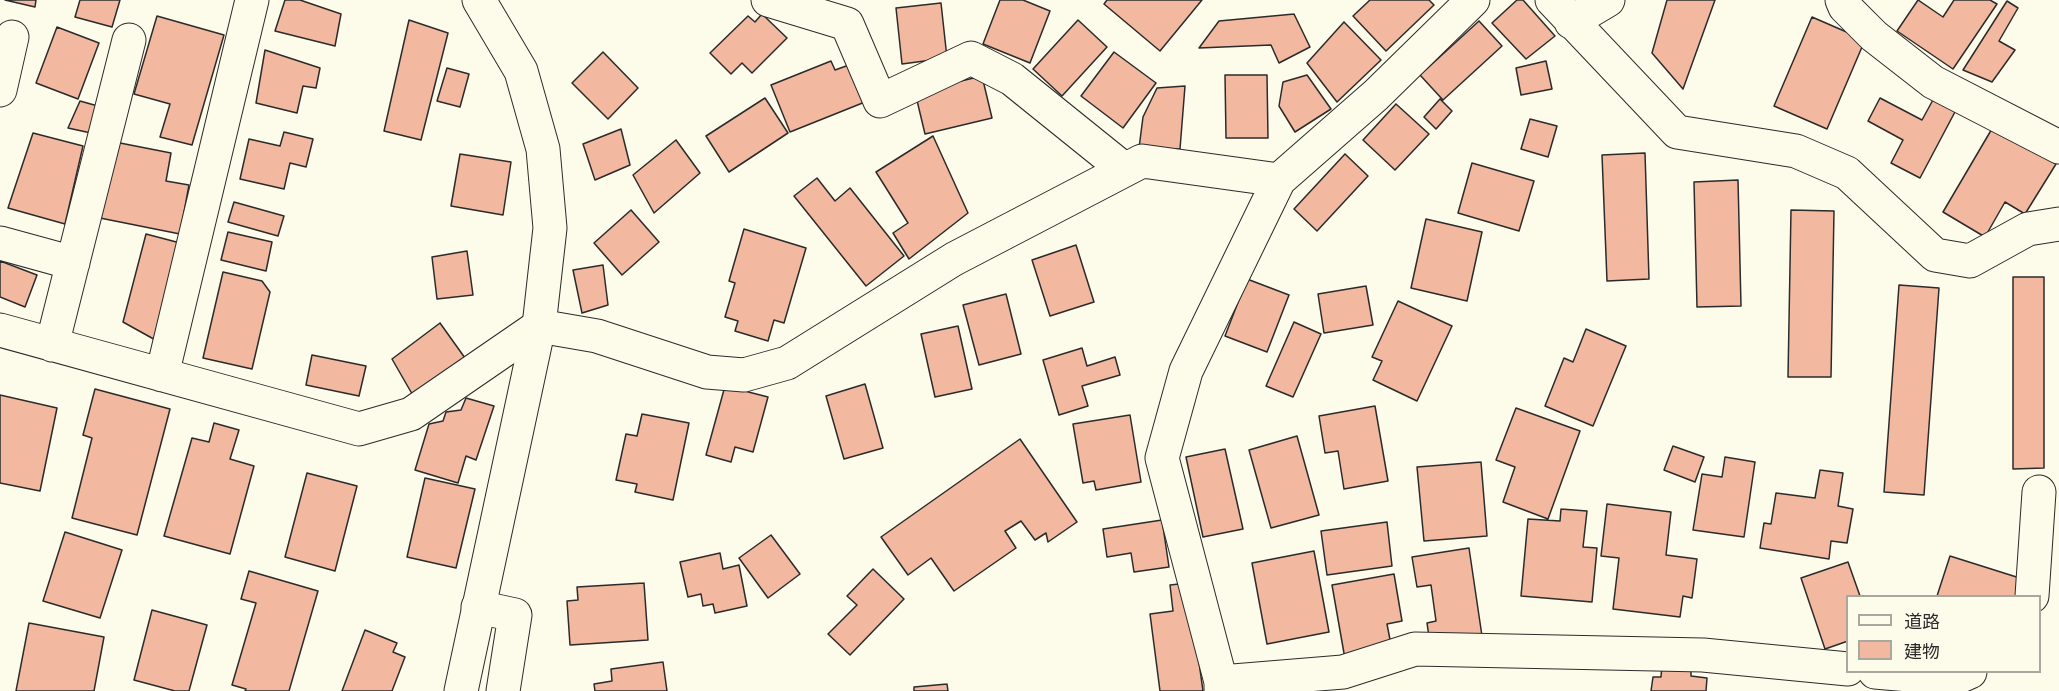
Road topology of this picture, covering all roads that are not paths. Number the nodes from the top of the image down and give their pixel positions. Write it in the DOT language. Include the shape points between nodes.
graph roads {
  1 [pos="252,0"];
  2 [pos="479,0"];
  3 [pos="768,0"];
  4 [pos="1473,0"];
  5 [pos="1608,0"];
  6 [pos="1842,0"];
  7 [pos="1561,11"];
  8 [pos="12,37"];
  9 [pos="129,40"];
  10 [pos="0,90"];
  11 [pos="2059,147"];
  12 [pos="1125,170"];
  13 [pos="1279,180"];
  14 [pos="2059,224"];
  15 [pos="0,243"];
  16 [pos="73,263"];
  17 [pos="539,326"];
  18 [pos="0,330"];
  19 [pos="52,345"];
  20 [pos="162,375"];
  21 [pos="2039,492"];
  22 [pos="2032,595"];
  23 [pos="478,607"];
  24 [pos="1846,669"];
  25 [pos="1886,673"];
  26 [pos="1968,673"];
  27 [pos="1221,686"];
  28 [pos="460,691"];
  29 [pos="503,691"];
  1 -- 20 [label="street"];
  2 -- 17 [label="street" via="520,72 543,149 550,228"];
  3 -- 12 [label="street" via="847,24 880,101 971,58 1012,79"];
  4 -- 13 [label="street" via="1376,95"];
  5 -- 7 [label="street"];
  6 -- 11 [label="street" via="1874,36 1933,82"];
  7 -- 14 [label="street" via="1677,132 1796,151 1847,173 1935,255 1970,261 2028,229"];
  8 -- 10 [label="street"];
  9 -- 16 [label="street"];
  12 -- 13 [label="street" via="1142,161"];
  12 -- 17 [label="street" via="954,259 787,363 744,375 707,372 597,336"];
  13 -- 27 [label="street" via="1186,370 1161,458"];
  15 -- 16 [label="street"];
  16 -- 19 [label="street"];
  17 -- 20 [label="street" via="411,414 359,429"];
  17 -- 23 [label="street"];
  18 -- 19 [label="street"];
  19 -- 20 [label="street"];
  21 -- 22 [label="street"];
  23 -- 28 [label="street"];
  23 -- 29 [label="street" via="515,615"];
  24 -- 27 [label="street" via="1703,655 1415,649 1343,672"];
  25 -- 26 [label="street" via="1953,679"];
}
